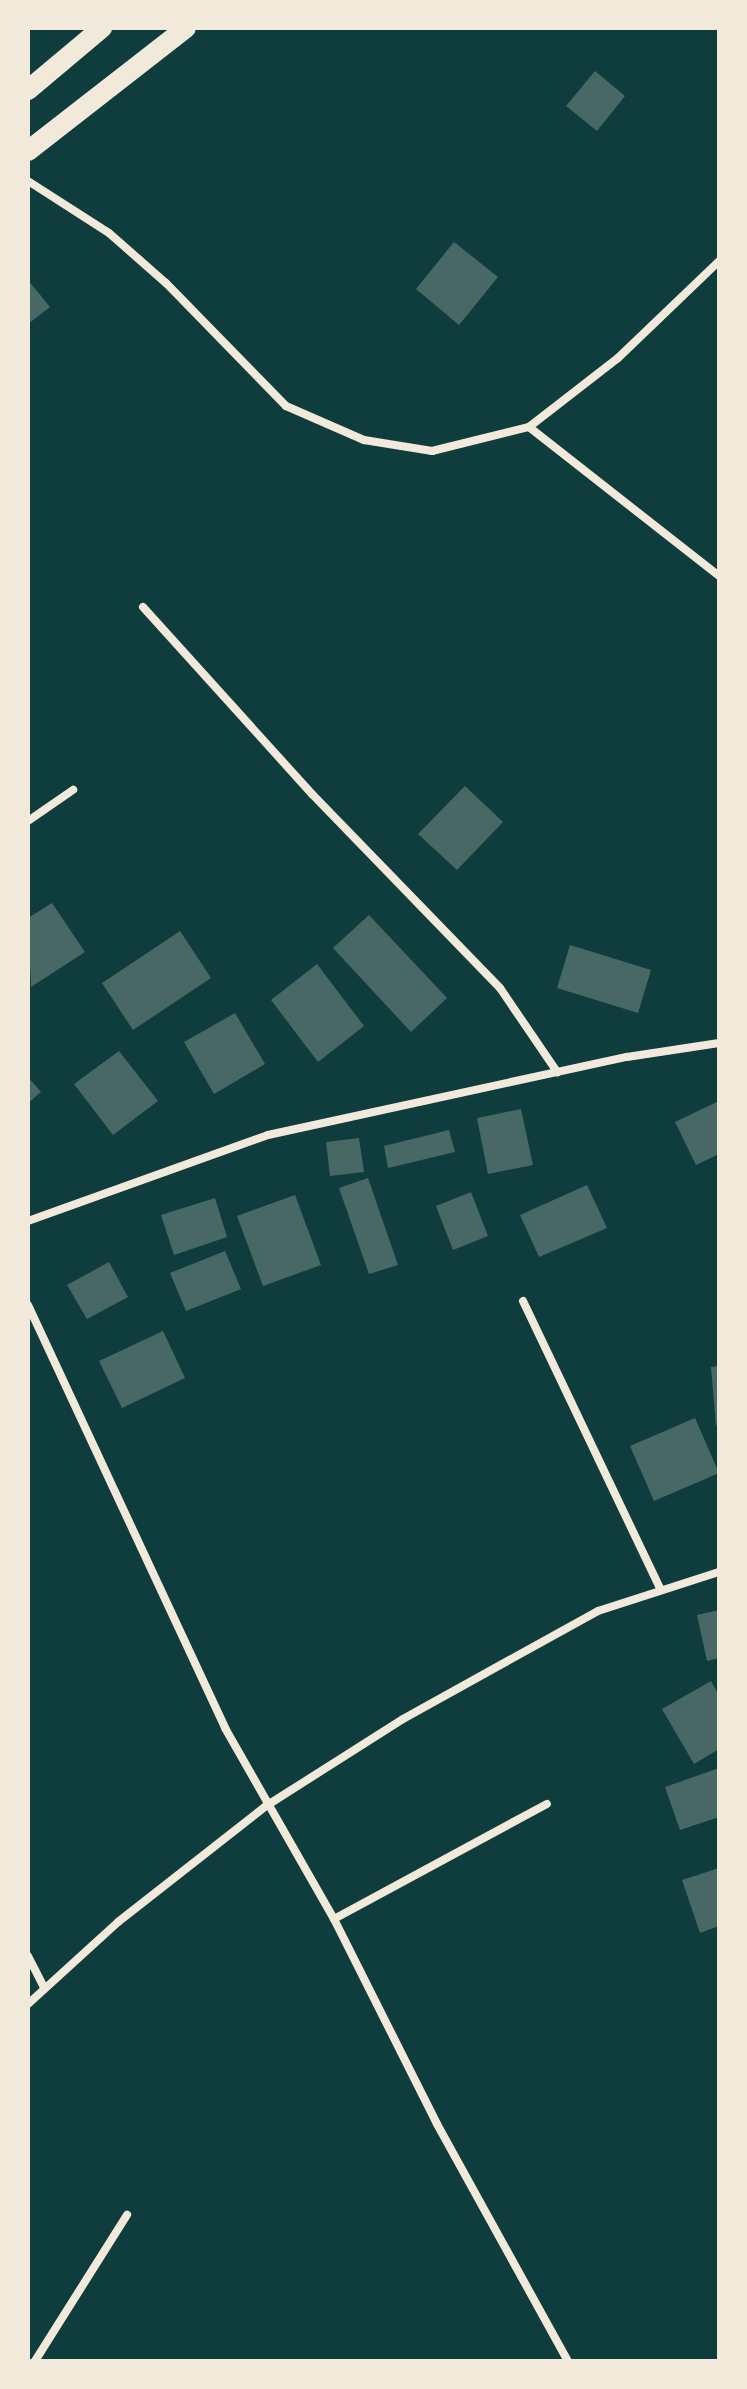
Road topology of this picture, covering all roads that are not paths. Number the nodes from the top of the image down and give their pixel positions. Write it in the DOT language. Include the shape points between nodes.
graph roads {
  1 [pos="102,28"];
  2 [pos="186,28"];
  3 [pos="28,90"];
  4 [pos="28,151"];
  5 [pos="28,181"];
  6 [pos="719,261"];
  7 [pos="529,427"];
  8 [pos="719,576"];
  9 [pos="143,607"];
  10 [pos="73,790"];
  11 [pos="28,821"];
  12 [pos="719,1043"];
  13 [pos="557,1072"];
  14 [pos="28,1221"];
  15 [pos="523,1301"];
  16 [pos="28,1305"];
  17 [pos="719,1572"];
  18 [pos="661,1590"];
  19 [pos="547,1804"];
  20 [pos="266,1806"];
  21 [pos="334,1919"];
  22 [pos="28,1956"];
  23 [pos="44,1988"];
  24 [pos="28,2004"];
  25 [pos="127,2215"];
  26 [pos="35,2361"];
  27 [pos="568,2361"];
  1 -- 3 [label="main road"];
  2 -- 4 [label="main road"];
  5 -- 7 [label="street" via="109,233 166,283 252,376 286,406 325,427 432,451"];
  6 -- 7 [label="street" via="618,358"];
  7 -- 8 [label="street"];
  9 -- 13 [label="street" via="312,794 500,988"];
  10 -- 11 [label="street"];
  12 -- 13 [label="street"];
  13 -- 14 [label="street" via="268,1135"];
  15 -- 18 [label="street"];
  16 -- 20 [label="street"];
  17 -- 18 [label="street"];
  18 -- 20 [label="street" via="584,1619 403,1719"];
  19 -- 21 [label="street"];
  20 -- 21 [label="street"];
  20 -- 23 [label="street" via="118,1922"];
  21 -- 27 [label="street" via="437,2124"];
  22 -- 23 [label="street"];
  23 -- 24 [label="street"];
  25 -- 26 [label="street"];
}
